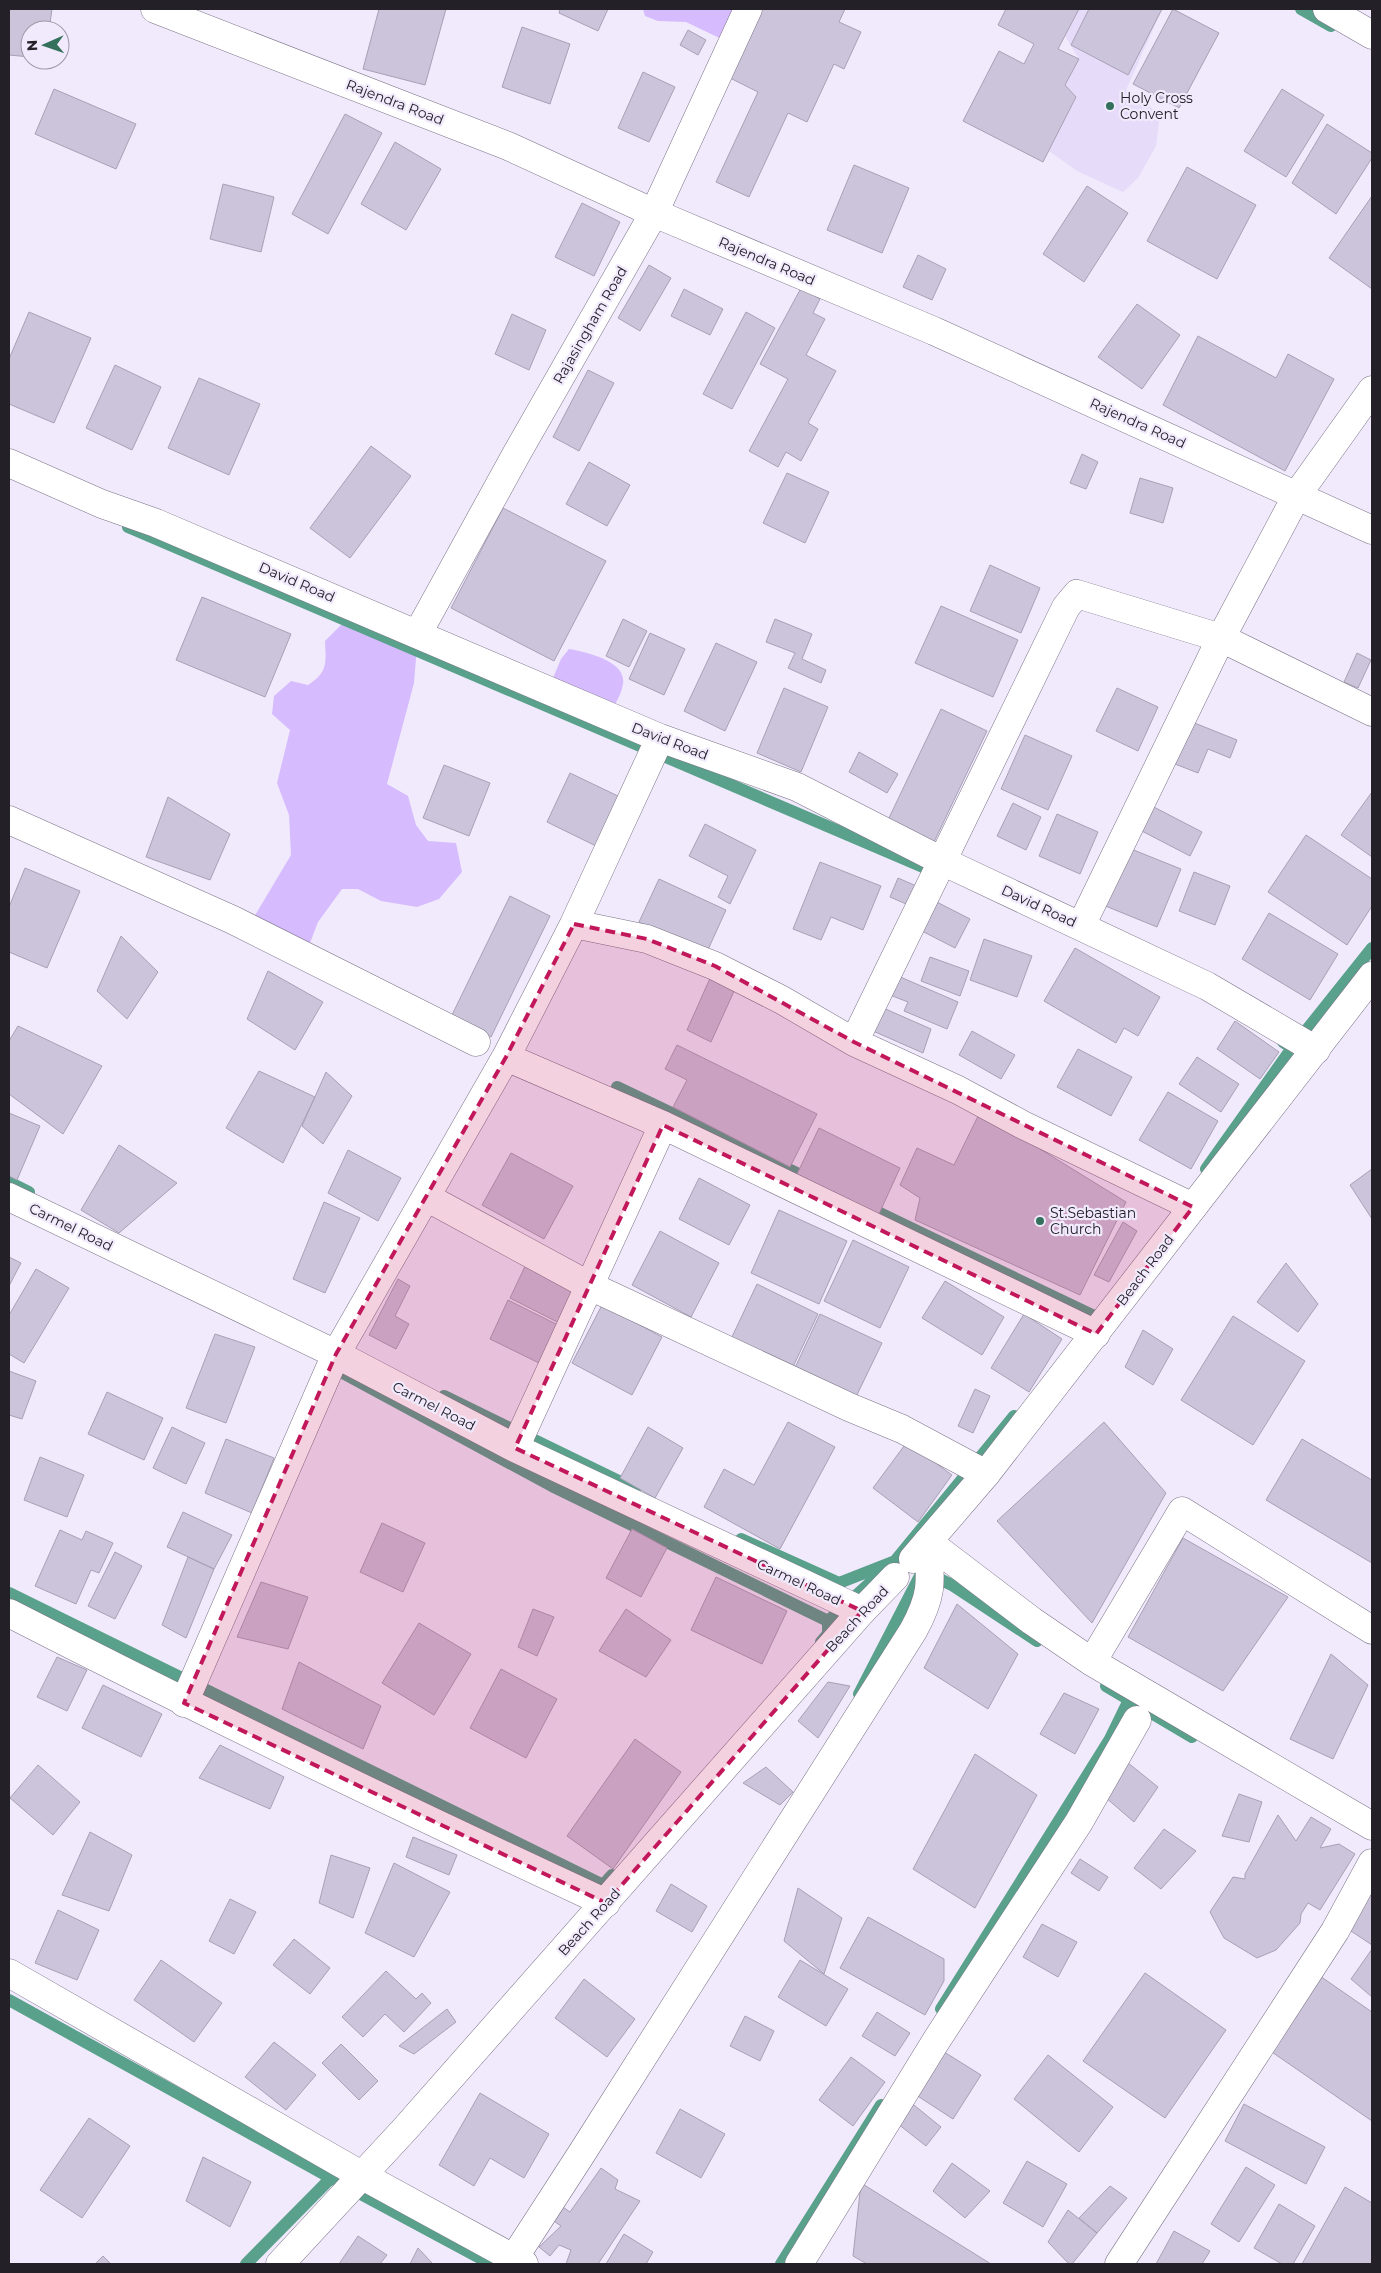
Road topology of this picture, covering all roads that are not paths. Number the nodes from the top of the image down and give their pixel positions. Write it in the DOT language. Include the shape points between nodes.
graph roads {
  1 [pos="155,9"];
  2 [pos="748,9"];
  3 [pos="1327,9"];
  4 [pos="1372,35"];
  5 [pos="654,213"];
  6 [pos="1372,390"];
  7 [pos="9,462"];
  8 [pos="1297,495"];
  9 [pos="1372,530"];
  10 [pos="418,633"];
  11 [pos="1221,638"];
  12 [pos="1372,712"];
  13 [pos="660,738"];
  14 [pos="9,820"];
  15 [pos="942,861"];
  16 [pos="574,924"];
  17 [pos="1081,926"];
  18 [pos="1372,976"];
  19 [pos="476,1042"];
  20 [pos="854,1042"];
  21 [pos="1316,1050"];
  22 [pos="506,1057"];
  23 [pos="663,1125"];
  24 [pos="9,1197"];
  25 [pos="426,1197"];
  26 [pos="1193,1207"];
  27 [pos="590,1286"];
  28 [pos="1096,1334"];
  29 [pos="336,1354"];
  30 [pos="516,1448"];
  31 [pos="986,1474"];
  32 [pos="912,1560"];
  33 [pos="862,1611"];
  34 [pos="9,1613"];
  35 [pos="1372,1630"];
  36 [pos="1092,1662"];
  37 [pos="184,1703"];
  38 [pos="1137,1720"];
  39 [pos="1372,1826"];
  40 [pos="1372,1863"];
  41 [pos="606,1903"];
  42 [pos="9,1972"];
  43 [pos="363,2176"];
  44 [pos="519,2261"];
  45 [pos="280,2264"];
  46 [pos="799,2264"];
  47 [pos="1119,2264"];
  1 -- 5 [label="street, Rajendra Road" via="508,146"];
  2 -- 5 [label="street, Rajasingham Road"];
  3 -- 4 [label="street"];
  5 -- 8 [label="street, Rajendra Road" via="934,332"];
  5 -- 10 [label="street, Rajasingham Road"];
  6 -- 8 [label="street"];
  7 -- 10 [label="street, David Road" via="102,504 156,522"];
  8 -- 9 [label="street, Rajendra Road"];
  8 -- 11 [label="street"];
  10 -- 13 [label="street, David Road"];
  11 -- 12 [label="street"];
  11 -- 15 [label="street" via="1076,594 1066,607"];
  11 -- 17 [label="street"];
  13 -- 15 [label="street, David Road" via="796,787"];
  13 -- 16 [label="street"];
  14 -- 19 [label="street" via="233,920"];
  15 -- 17 [label="street, David Road"];
  15 -- 20 [label="street"];
  16 -- 20 [label="street" via="647,939 715,966"];
  16 -- 22 [label="street"];
  17 -- 21 [label="street, David Road" via="1207,986"];
  18 -- 21 [label="street, Beach Road"];
  20 -- 26 [label="street"];
  21 -- 26 [label="street, Beach Road"];
  22 -- 23 [label="street"];
  22 -- 25 [label="street"];
  23 -- 27 [label="street"];
  23 -- 28 [label="street"];
  24 -- 29 [label="street, Carmel Road"];
  25 -- 27 [label="street"];
  25 -- 29 [label="street"];
  26 -- 28 [label="street, Beach Road"];
  27 -- 30 [label="street"];
  27 -- 31 [label="street" via="902,1429"];
  28 -- 31 [label="street, Beach Road"];
  29 -- 30 [label="street, Carmel Road"];
  29 -- 37 [label="street"];
  30 -- 33 [label="street, Carmel Road"];
  31 -- 32 [label="street, Beach Road"];
  32 -- 33 [label="street, Beach Road"];
  32 -- 36 [label="street" via="1032,1621"];
  32 -- 44 [label="street" via="931,1584 924,1610 913,1631 582,2153"];
  33 -- 41 [label="street, Beach Road"];
  34 -- 37 [label="street"];
  35 -- 36 [label="street" via="1182,1511"];
  36 -- 39 [label="street"];
  37 -- 41 [label="street"];
  38 -- 46 [label="street" via="1079,1822 936,2041"];
  40 -- 47 [label="street" via="1335,1930"];
  41 -- 43 [label="street, Beach Road"];
  42 -- 43 [label="street"];
  43 -- 44 [label="street"];
  43 -- 45 [label="street, Beach Road"];
}
